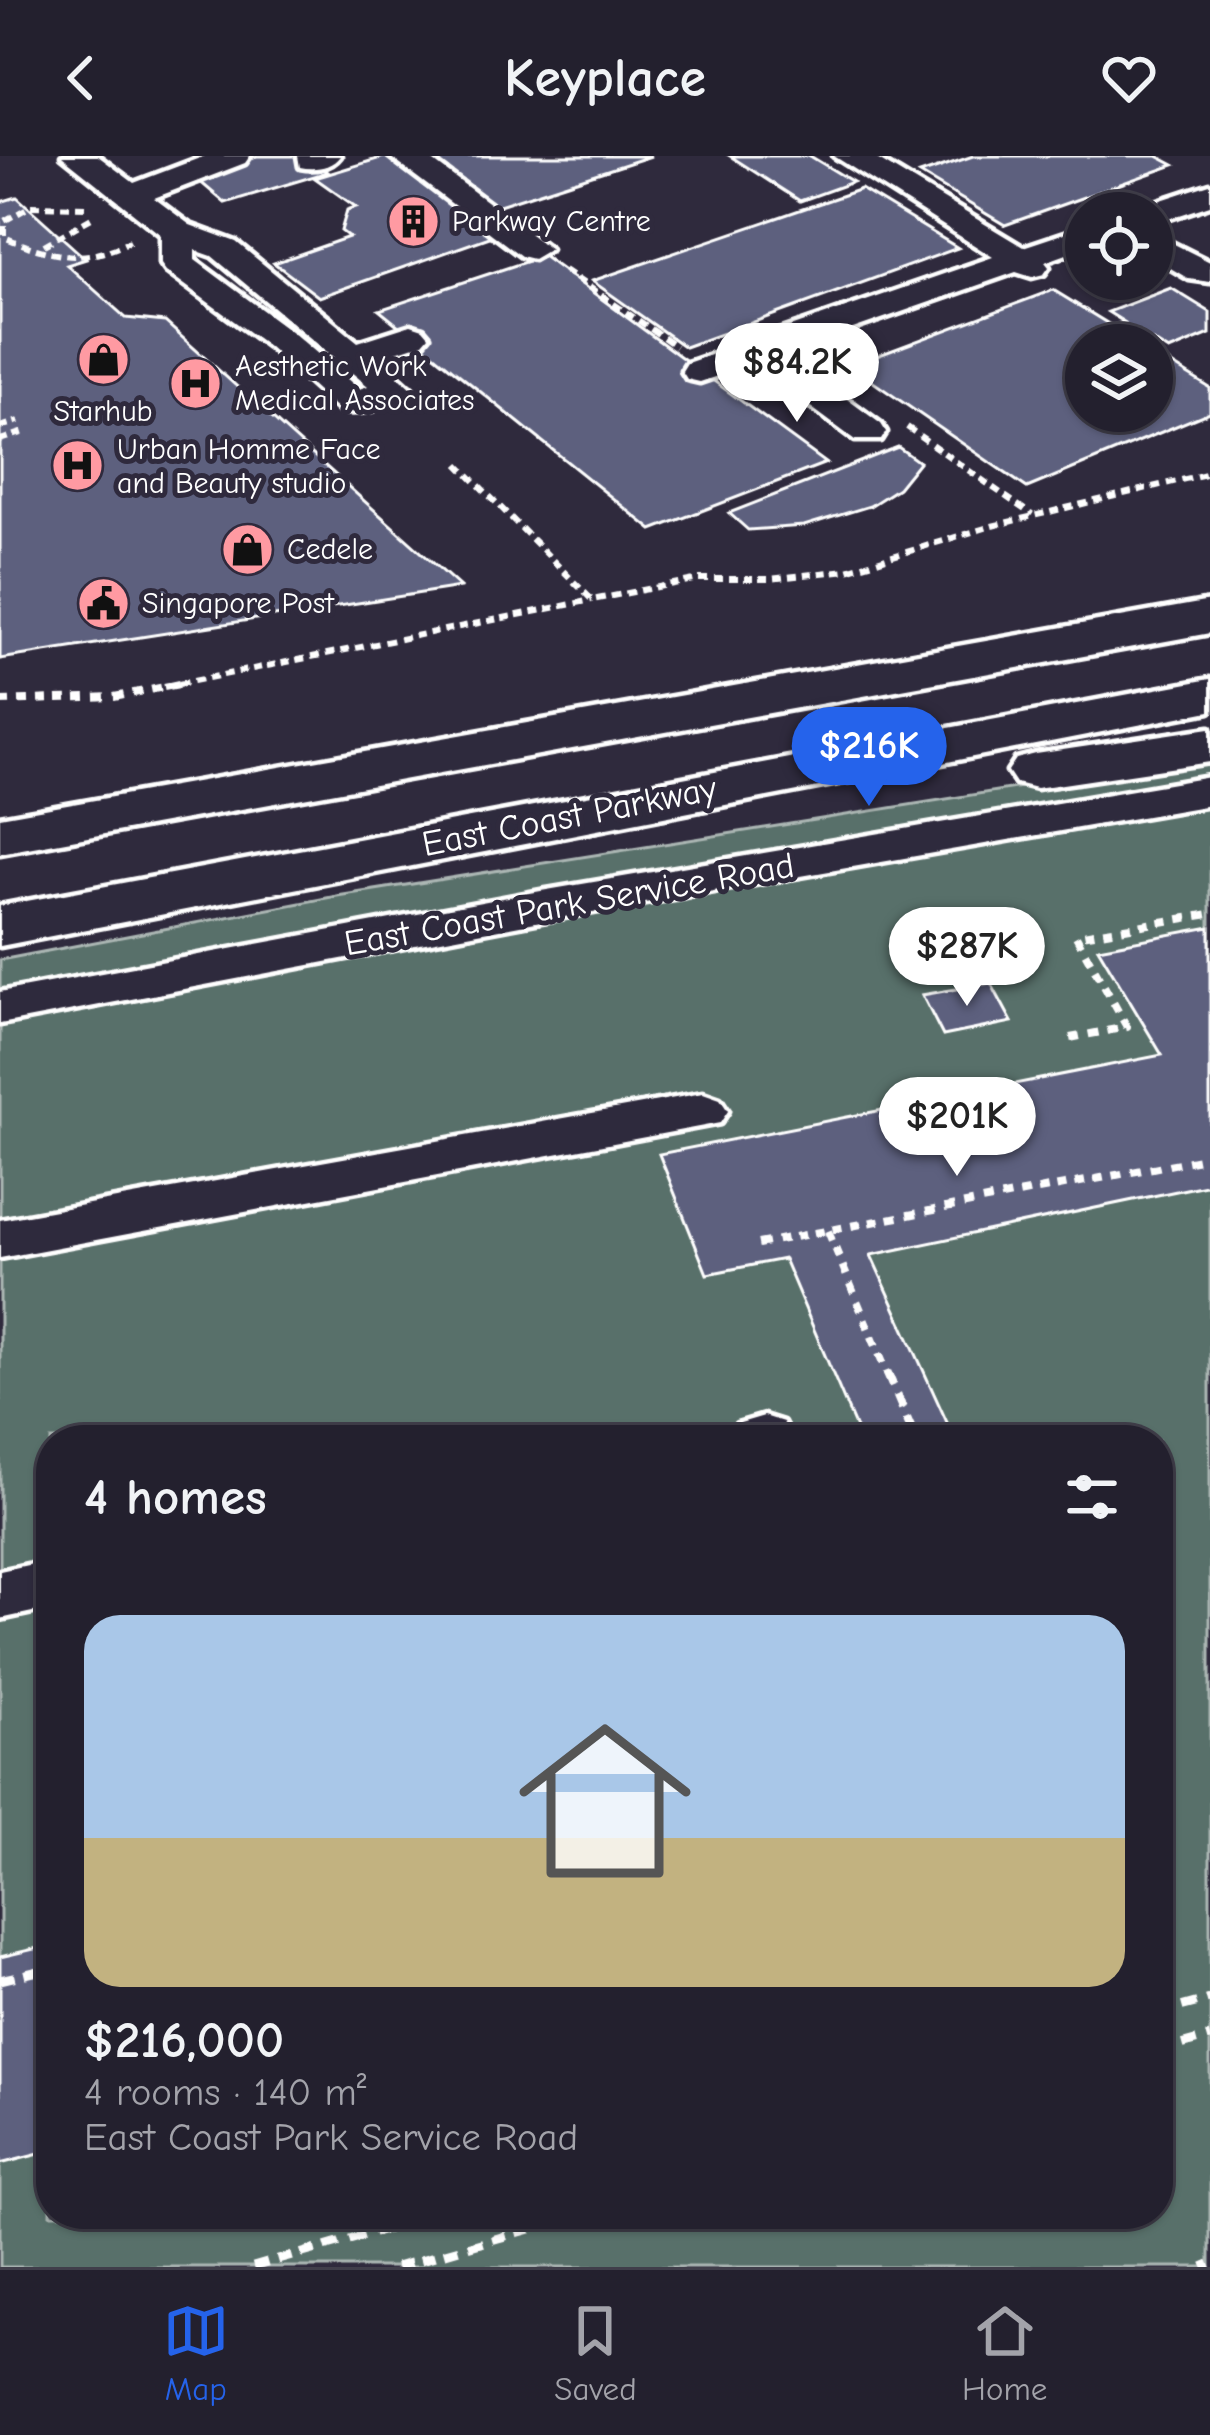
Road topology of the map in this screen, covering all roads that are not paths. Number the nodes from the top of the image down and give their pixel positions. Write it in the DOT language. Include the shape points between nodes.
graph roads {
  1 [pos="78,156"];
  2 [pos="233,156"];
  3 [pos="405,156"];
  4 [pos="850,156"];
  5 [pos="1210,194"];
  6 [pos="116,204"];
  7 [pos="1175,225"];
  8 [pos="1065,245"];
  9 [pos="533,249"];
  10 [pos="1065,253"];
  11 [pos="1026,263"];
  12 [pos="1207,274"];
  13 [pos="294,327"];
  14 [pos="411,336"];
  15 [pos="356,354"];
  16 [pos="764,355"];
  17 [pos="700,369"];
  18 [pos="868,432"];
  19 [pos="1210,616"];
  20 [pos="1210,694"];
  21 [pos="1210,745"];
  22 [pos="1210,791"];
  23 [pos="0,835"];
  24 [pos="183,888"];
  25 [pos="0,926"];
  26 [pos="0,1008"];
  27 [pos="703,1111"];
  28 [pos="0,1239"];
  29 [pos="36,1587"];
  30 [pos="0,1595"];
  1 -- 6 [label="street"];
  2 -- 6 [label="street"];
  3 -- 9 [label="street"];
  4 -- 11 [label="street"];
  5 -- 7 [label="street"];
  6 -- 13 [label="street" via="224,249"];
  7 -- 12 [label="street"];
  8 -- 11 [label="street"];
  10 -- 11 [label="street"];
  11 -- 16 [label="street"];
  13 -- 15 [label="street"];
  13 -- 15 [label="street" via="353,404 394,389"];
  14 -- 15 [label="street"];
  16 -- 17 [label="street"];
  16 -- 18 [label="street"];
  19 -- 23 [label="highway"];
  20 -- 24 [label="highway, East Coast Parkway"];
  21 -- 24 [label="highway" via="389,873"];
  22 -- 26 [label="street, East Coast Park Service Road"];
  24 -- 25 [label="highway, East Coast Parkway"];
  27 -- 28 [label="street"];
  29 -- 30 [label="street"];
}
